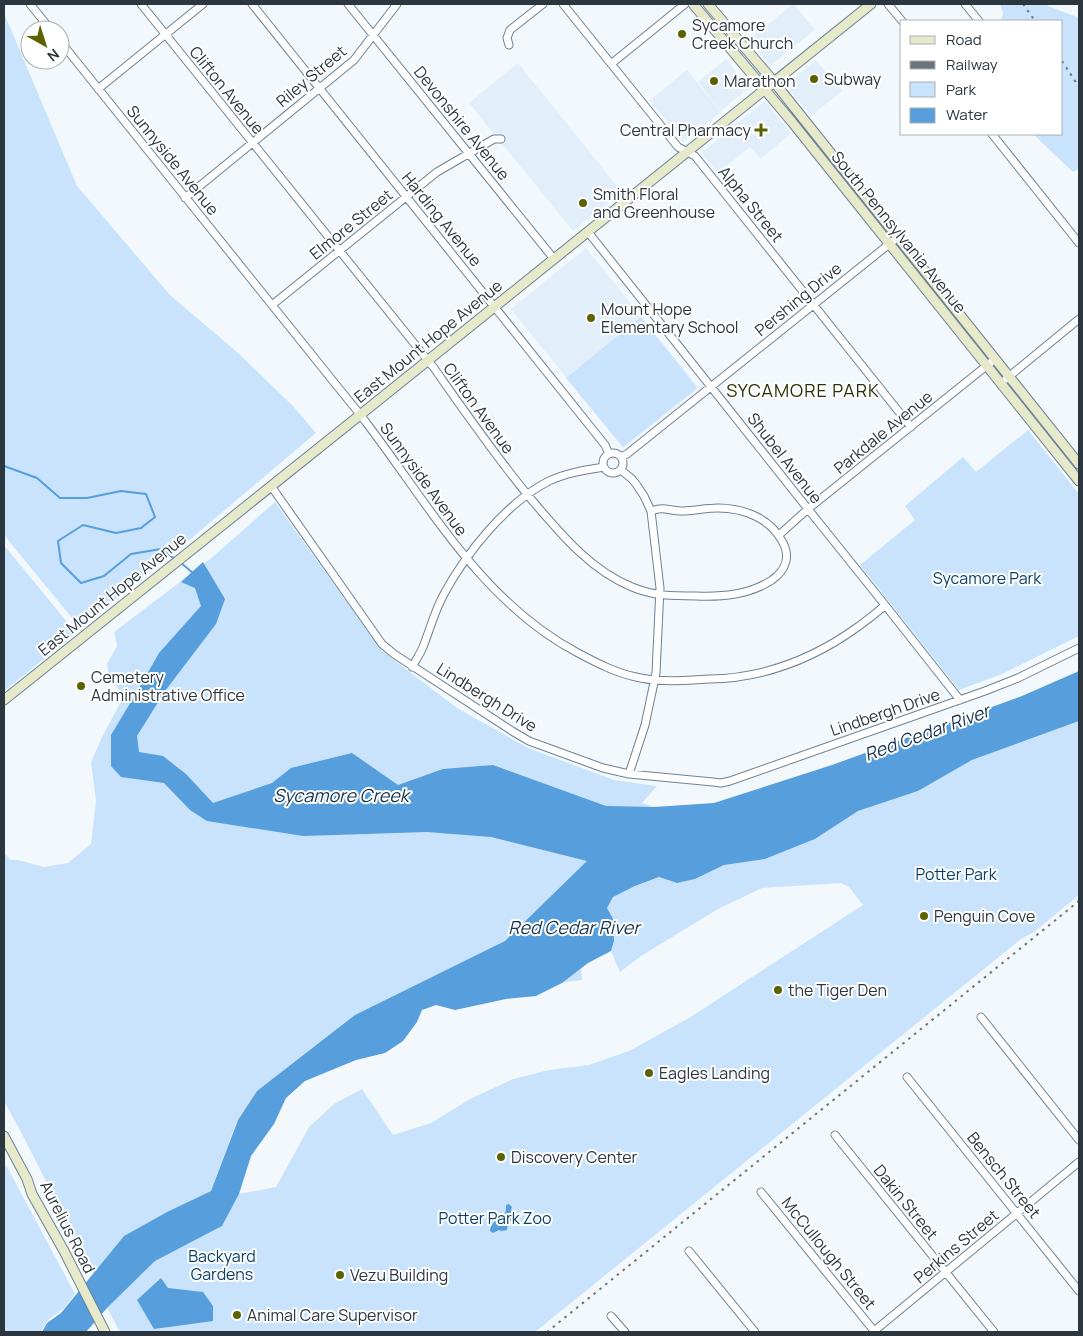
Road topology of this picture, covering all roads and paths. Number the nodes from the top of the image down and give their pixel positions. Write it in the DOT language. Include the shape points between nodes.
graph roads {
  1 [pos="30,4"];
  2 [pos="141,4"];
  3 [pos="203,4"];
  4 [pos="252,4"];
  5 [pos="348,4"];
  6 [pos="397,4"];
  7 [pos="543,4"];
  8 [pos="563,4"];
  9 [pos="685,4"];
  10 [pos="693,4"];
  11 [pos="708,4"];
  12 [pos="871,4"];
  13 [pos="888,4"];
  14 [pos="965,4"];
  15 [pos="43,20"];
  16 [pos="901,20"];
  17 [pos="978,20"];
  18 [pos="166,34"];
  19 [pos="373,35"];
  20 [pos="509,45"];
  21 [pos="70,54"];
  22 [pos="611,64"];
  23 [pos="774,82"];
  24 [pos="319,88"];
  25 [pos="98,89"];
  26 [pos="765,89"];
  27 [pos="993,135"];
  28 [pos="501,139"];
  29 [pos="252,143"];
  30 [pos="686,152"];
  31 [pos="469,154"];
  32 [pos="406,196"];
  33 [pos="185,198"];
  34 [pos="588,232"];
  35 [pos="898,236"];
  36 [pos="1079,242"];
  37 [pos="889,244"];
  38 [pos="339,251"];
  39 [pos="554,260"];
  40 [pos="814,304"];
  41 [pos="272,305"];
  42 [pos="495,306"];
  43 [pos="1079,319"];
  44 [pos="995,359"];
  45 [pos="428,360"];
  46 [pos="987,366"];
  47 [pos="1009,376"];
  48 [pos="1000,383"];
  49 [pos="711,386"];
  50 [pos="360,415"];
  51 [pos="911,427"];
  52 [pos="610,454"];
  53 [pos="621,457"];
  54 [pos="1079,464"];
  55 [pos="604,466"];
  56 [pos="621,470"];
  57 [pos="1079,481"];
  58 [pos="271,486"];
  59 [pos="528,495"];
  60 [pos="808,509"];
  61 [pos="651,511"];
  62 [pos="779,535"];
  63 [pos="466,559"];
  64 [pos="660,595"];
  65 [pos="885,605"];
  66 [pos="1079,648"];
  67 [pos="412,667"];
  68 [pos="655,680"];
  69 [pos="4,700"];
  70 [pos="960,700"];
  71 [pos="629,774"];
  72 [pos="981,1017"];
  73 [pos="907,1077"];
  74 [pos="835,1135"];
  75 [pos="4,1136"];
  76 [pos="1079,1140"];
  77 [pos="1079,1162"];
  78 [pos="761,1192"];
  79 [pos="1017,1213"];
  80 [pos="689,1251"];
  81 [pos="946,1272"];
  82 [pos="1079,1291"];
  83 [pos="611,1316"];
  84 [pos="105,1332"];
  85 [pos="625,1332"];
  86 [pos="755,1332"];
  87 [pos="874,1332"];
  88 [pos="994,1332"];
  1 -- 15 [label="street"];
  2 -- 18 [label="street, Clifton Avenue"];
  3 -- 18 [label="street"];
  4 -- 24 [label="street, Harding Avenue"];
  5 -- 19 [label="street, Devonshire Avenue"];
  6 -- 19 [label="street, Riley Street"];
  7 -- 20 [label="street" via="510,30"];
  8 -- 22 [label="street, Alpha Street"];
  9 -- 22 [label="street"];
  10 -- 26 [label="street, South Pennsylvania Avenue"];
  11 -- 23 [label="street, South Pennsylvania Avenue"];
  12 -- 23 [label="street, East Mount Hope Avenue"];
  13 -- 16 [label="street"];
  14 -- 17 [label="street"];
  18 -- 25 [label="street"];
  18 -- 29 [label="street, Clifton Avenue"];
  19 -- 24 [label="street, Riley Street" via="354,60"];
  19 -- 31 [label="street, Devonshire Avenue"];
  21 -- 25 [label="street, Sunnyside Avenue"];
  22 -- 30 [label="street, Alpha Street" via="678,147"];
  23 -- 26 [label="street, East Mount Hope Avenue"];
  23 -- 35 [label="street, South Pennsylvania Avenue"];
  24 -- 29 [label="street, Riley Street"];
  24 -- 32 [label="street, Harding Avenue"];
  25 -- 33 [label="street, Sunnyside Avenue"];
  26 -- 30 [label="street, East Mount Hope Avenue"];
  26 -- 37 [label="street, South Pennsylvania Avenue"];
  27 -- 36 [label="street"];
  28 -- 31 [label="street, Elmore Street" via="494,139"];
  29 -- 33 [label="street, Riley Street"];
  29 -- 38 [label="street, Clifton Avenue"];
  30 -- 34 [label="street, East Mount Hope Avenue"];
  30 -- 40 [label="street, Alpha Street" via="695,156"];
  31 -- 32 [label="street, Elmore Street"];
  31 -- 39 [label="street, Devonshire Avenue"];
  32 -- 38 [label="street, Elmore Street"];
  32 -- 42 [label="street, Harding Avenue"];
  33 -- 41 [label="street, Sunnyside Avenue"];
  34 -- 39 [label="street, East Mount Hope Avenue"];
  34 -- 49 [label="street, Shubel Avenue"];
  35 -- 37 [label="street, Pershing Drive"];
  35 -- 44 [label="street, South Pennsylvania Avenue"];
  37 -- 40 [label="street, Pershing Drive"];
  37 -- 46 [label="street, South Pennsylvania Avenue"];
  38 -- 41 [label="street, Elmore Street"];
  38 -- 45 [label="street, Clifton Avenue"];
  39 -- 42 [label="street, East Mount Hope Avenue"];
  40 -- 49 [label="street, Pershing Drive"];
  40 -- 51 [label="street, Alpha Street"];
  41 -- 50 [label="street, Sunnyside Avenue"];
  42 -- 45 [label="street, East Mount Hope Avenue"];
  42 -- 52 [label="street, Harding Avenue"];
  43 -- 47 [label="street"];
  44 -- 46 [label="street, Parkdale Avenue"];
  44 -- 47 [label="street, South Pennsylvania Avenue"];
  45 -- 50 [label="street, East Mount Hope Avenue"];
  45 -- 59 [label="street, Clifton Avenue"];
  46 -- 48 [label="street, South Pennsylvania Avenue"];
  46 -- 51 [label="street, Parkdale Avenue"];
  47 -- 48 [label="street"];
  47 -- 54 [label="street, South Pennsylvania Avenue"];
  48 -- 57 [label="street, South Pennsylvania Avenue"];
  49 -- 53 [label="street, Pershing Drive"];
  49 -- 60 [label="street, Shubel Avenue"];
  50 -- 58 [label="street, East Mount Hope Avenue"];
  50 -- 63 [label="street, Sunnyside Avenue"];
  51 -- 60 [label="street, Parkdale Avenue"];
  52 -- 53 [label="street" via="616,453"];
  52 -- 55 [label="street" via="605,458"];
  53 -- 56 [label="street" via="624,465"];
  55 -- 56 [label="street" via="611,473"];
  55 -- 59 [label="street" via="549,481"];
  56 -- 61 [label="street" via="636,484"];
  58 -- 67 [label="street, Lindbergh Drive" via="382,644"];
  58 -- 69 [label="street, East Mount Hope Avenue"];
  59 -- 63 [label="street" via="489,530"];
  59 -- 64 [label="street, Clifton Avenue" via="560,533 613,578 633,588"];
  60 -- 62 [label="street, Parkdale Avenue"];
  60 -- 65 [label="street, Shubel Avenue"];
  61 -- 62 [label="street" via="663,508 679,511 738,510 767,522"];
  61 -- 64 [label="street"];
  62 -- 64 [label="street, Clifton Avenue" via="785,546 786,563 778,576 770,581 741,593 721,596"];
  63 -- 67 [label="street" via="443,594"];
  63 -- 68 [label="street, Sunnyside Avenue" via="511,605 564,646 611,670"];
  64 -- 68 [label="street"];
  65 -- 68 [label="street, Sunnyside Avenue" via="830,645 782,667 727,679"];
  65 -- 70 [label="street, Shubel Avenue"];
  66 -- 70 [label="street, Lindbergh Drive" via="1018,678"];
  67 -- 71 [label="street, Lindbergh Drive" via="529,741"];
  68 -- 71 [label="street"];
  70 -- 71 [label="street, Lindbergh Drive" via="730,781 721,783"];
  72 -- 76 [label="street"];
  73 -- 79 [label="street, Bensch Street"];
  74 -- 81 [label="street, Dakin Street"];
  75 -- 84 [label="street, Aurelius Road"];
  77 -- 79 [label="street, Perkins Street"];
  78 -- 87 [label="street, McCullough Street"];
  79 -- 81 [label="street, Perkins Street"];
  79 -- 82 [label="street, Bensch Street"];
  80 -- 86 [label="street"];
  81 -- 87 [label="street, Perkins Street"];
  81 -- 88 [label="street, Dakin Street"];
  83 -- 85 [label="street"];
}
